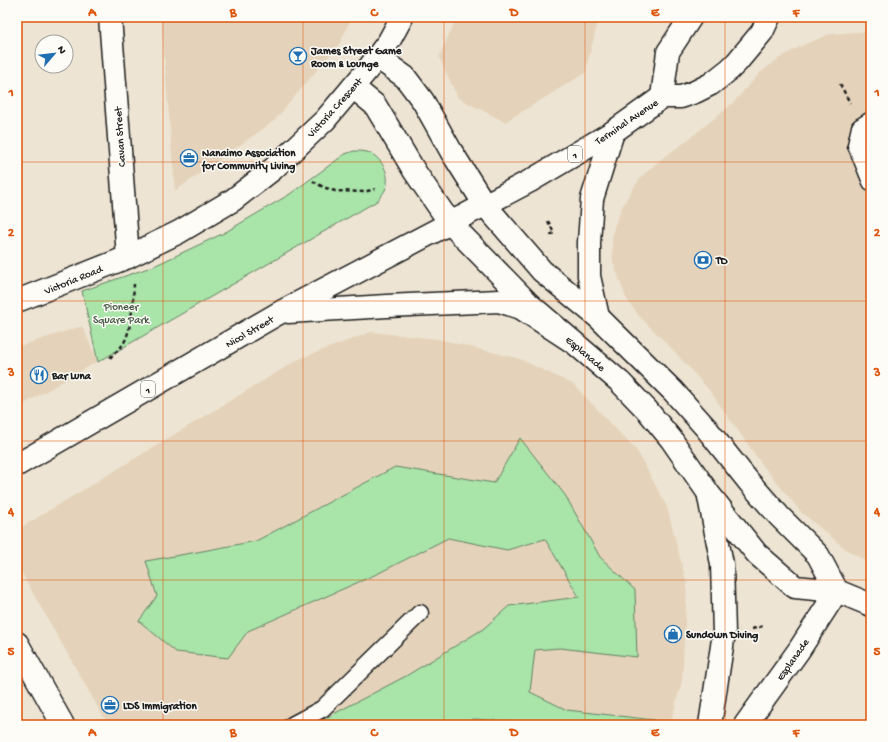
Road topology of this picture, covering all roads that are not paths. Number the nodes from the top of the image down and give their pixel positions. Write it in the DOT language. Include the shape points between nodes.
graph roads {
  1 [pos="110,17"];
  2 [pos="402,17"];
  3 [pos="691,17"];
  4 [pos="769,17"];
  5 [pos="377,57"];
  6 [pos="353,87"];
  7 [pos="662,97"];
  8 [pos="871,120"];
  9 [pos="613,132"];
  10 [pos="871,182"];
  11 [pos="485,205"];
  12 [pos="450,223"];
  13 [pos="128,257"];
  14 [pos="17,301"];
  15 [pos="279,313"];
  16 [pos="598,317"];
  17 [pos="573,342"];
  18 [pos="17,464"];
  19 [pos="709,494"];
  20 [pos="837,591"];
  21 [pos="871,605"];
  22 [pos="420,613"];
  23 [pos="17,643"];
  24 [pos="63,725"];
  25 [pos="292,725"];
  26 [pos="710,725"];
  27 [pos="745,725"];
  1 -- 13 [label="main road, Cavan Street"];
  2 -- 5 [label="main road, Victoria Crescent"];
  3 -- 7 [label="main road, Terminal Avenue" via="668,52"];
  4 -- 7 [label="main road, Terminal Avenue" via="762,32 737,62 711,84 681,97"];
  5 -- 6 [label="main road, Victoria Crescent"];
  5 -- 11 [label="main road" via="405,77 423,101"];
  6 -- 12 [label="main road, Esplanade" via="375,105 415,172"];
  6 -- 13 [label="main road, Victoria Crescent" via="314,130 273,169 233,200 179,232"];
  7 -- 9 [label="main road, Terminal Avenue / 1"];
  8 -- 10 [label="lane" via="860,127 856,145"];
  9 -- 11 [label="main road, Terminal Avenue / 1"];
  9 -- 16 [label="main road" via="592,199 590,276"];
  11 -- 12 [label="main road, Nicol Street / 1"];
  11 -- 16 [label="main road" via="542,271"];
  12 -- 15 [label="main road, Nicol Street / 1"];
  12 -- 17 [label="main road, Esplanade" via="529,304"];
  13 -- 14 [label="main road, Victoria Road"];
  15 -- 17 [label="main road" via="499,301 521,308"];
  15 -- 18 [label="main road, Nicol Street / 1"];
  16 -- 20 [label="main road" via="673,391 749,482 818,555"];
  17 -- 19 [label="main road, Esplanade" via="620,382 647,410 671,439"];
  19 -- 20 [label="main road, Esplanade" via="757,554 795,587"];
  19 -- 26 [label="main road" via="722,564 724,633"];
  20 -- 21 [label="main road"];
  20 -- 27 [label="main road, Esplanade" via="799,650"];
  22 -- 25 [label="lane" via="322,708"];
  23 -- 24 [label="main road"];
}
